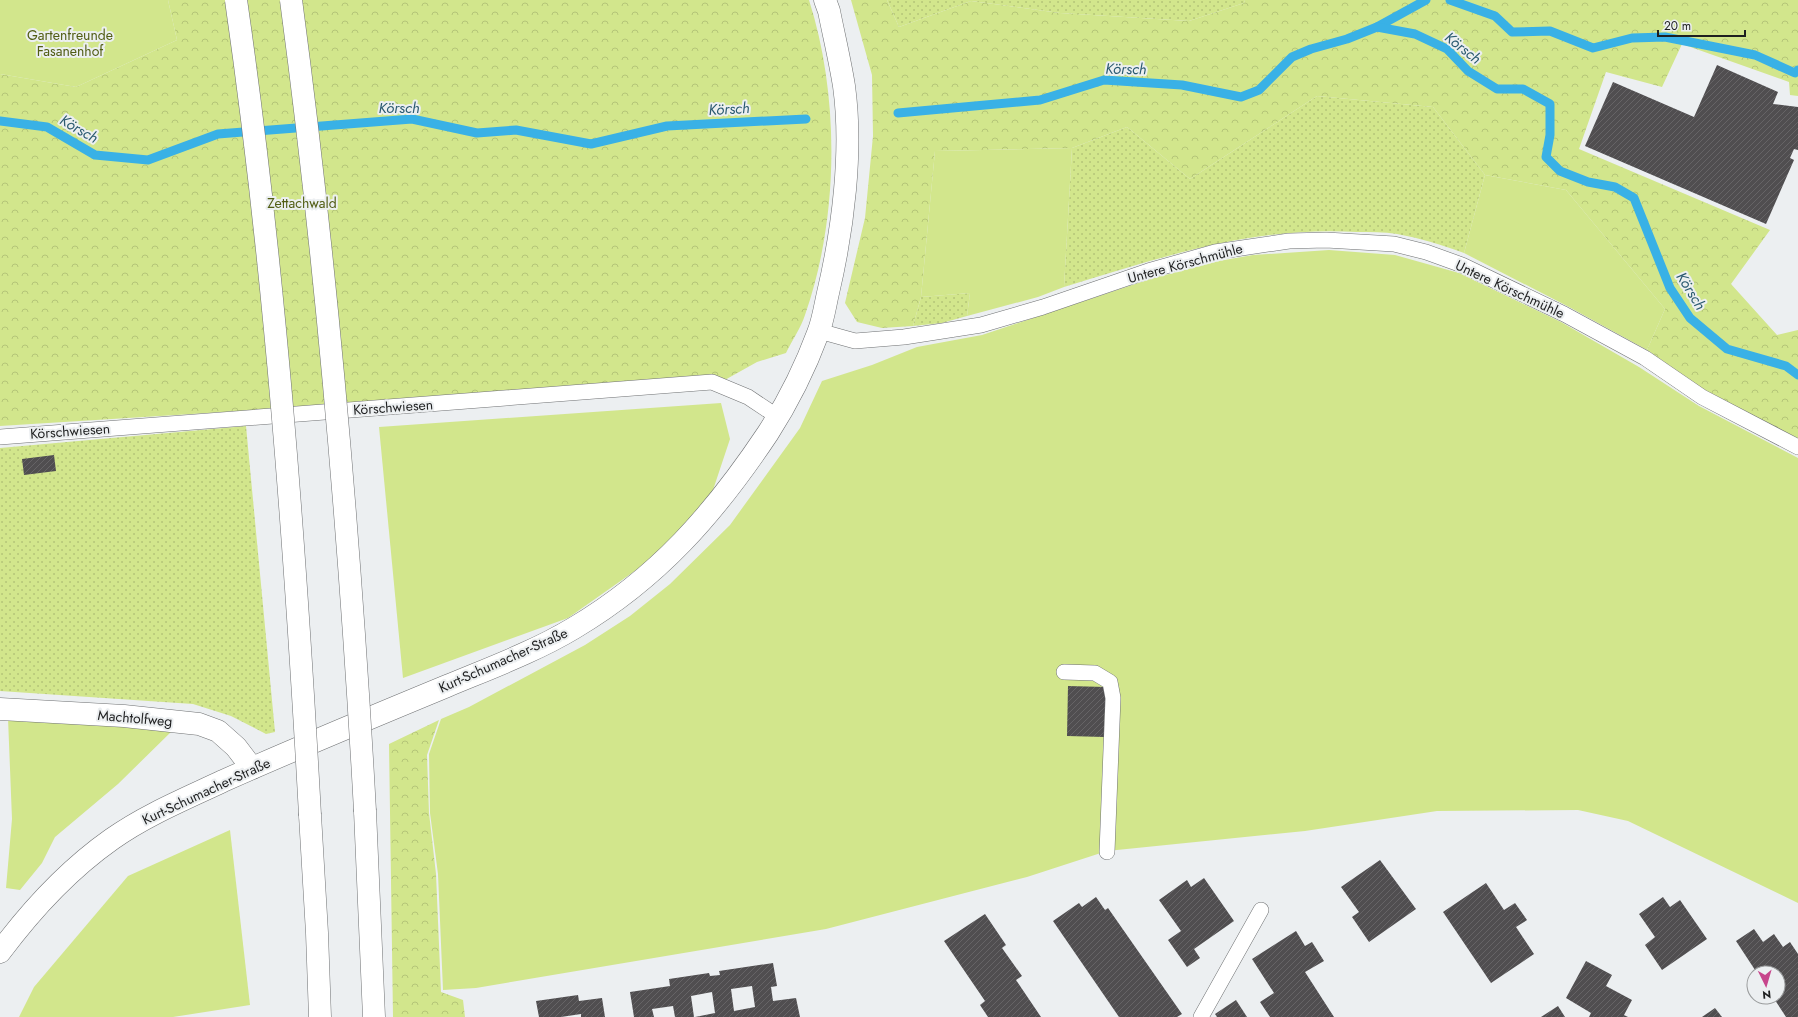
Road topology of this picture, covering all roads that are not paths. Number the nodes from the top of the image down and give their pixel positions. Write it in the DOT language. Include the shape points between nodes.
graph roads {
  1 [pos="236,0"];
  2 [pos="291,0"];
  3 [pos="825,0"];
  4 [pos="819,331"];
  5 [pos="778,417"];
  6 [pos="0,437"];
  7 [pos="1798,447"];
  8 [pos="1064,672"];
  9 [pos="0,709"];
  10 [pos="252,768"];
  11 [pos="1107,852"];
  12 [pos="1261,910"];
  13 [pos="0,952"];
  14 [pos="320,1017"];
  15 [pos="374,1017"];
  16 [pos="1201,1017"];
  1 -- 14 [label="main road, bridge" via="262,212 294,546"];
  2 -- 15 [label="main road, bridge" via="318,214 334,383 358,680"];
  3 -- 4 [label="main road, Kurt-Schumacher-Straße" via="844,88 847,153 842,219"];
  4 -- 5 [label="main road, Kurt-Schumacher-Straße"];
  4 -- 7 [label="lane, Untere Körschmühle" via="855,341 904,337 981,325 1215,252 1326,240 1394,244 1462,265 1564,314 1645,358 1702,397"];
  5 -- 6 [label="lane, Körschwiesen" via="748,397 712,382"];
  5 -- 10 [label="main road, Kurt-Schumacher-Straße" via="743,470 700,525 657,568 573,629 515,657"];
  8 -- 11 [label="lane" via="1095,673 1110,682 1113,698"];
  9 -- 10 [label="main road, Machtolfweg" via="124,716 198,724 218,731 236,747"];
  10 -- 13 [label="main road, Kurt-Schumacher-Straße" via="148,816 112,839 50,891"];
  12 -- 16 [label="lane"];
}
